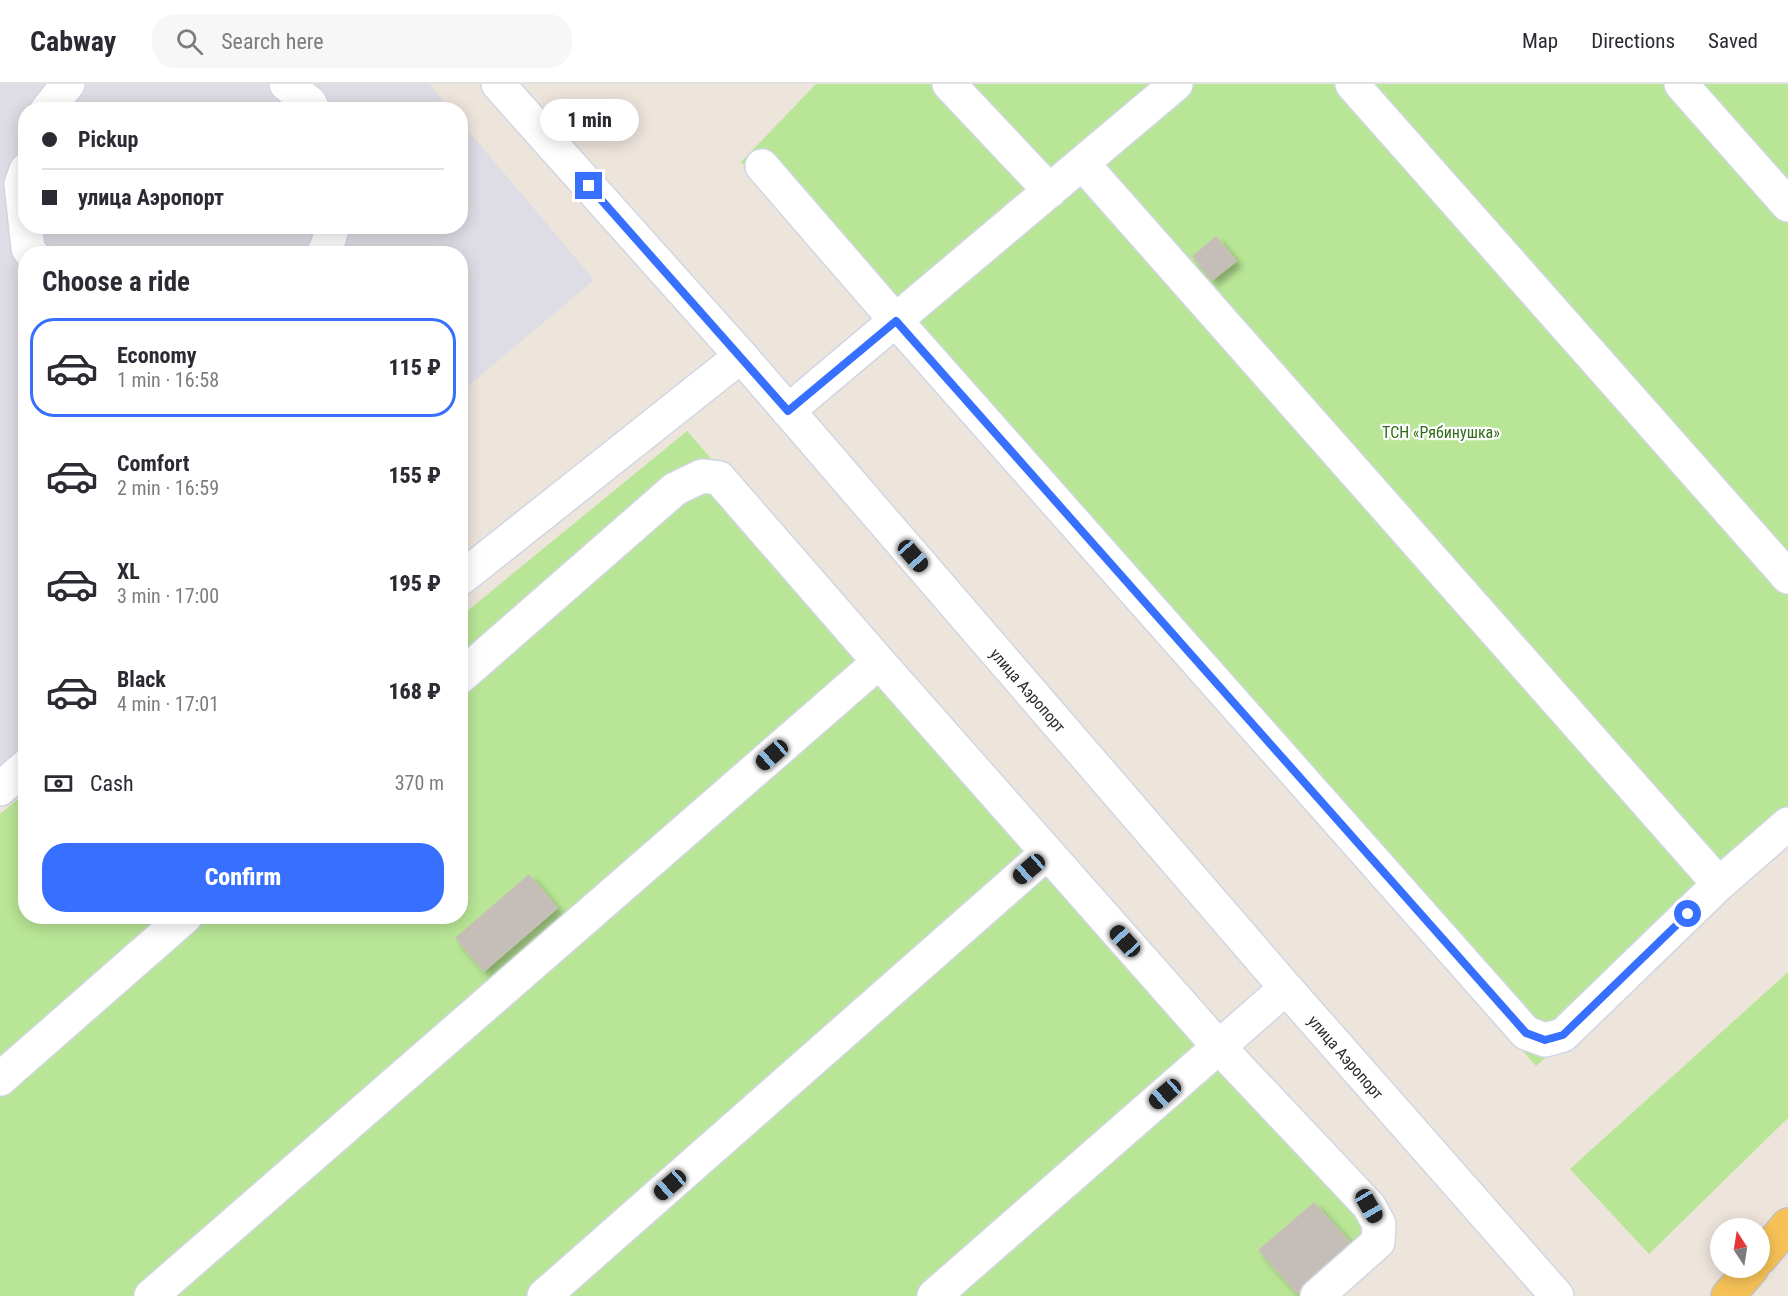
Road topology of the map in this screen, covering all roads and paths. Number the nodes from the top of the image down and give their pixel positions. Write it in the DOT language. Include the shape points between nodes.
graph roads {
  1 [pos="68,84"];
  2 [pos="286,84"];
  3 [pos="498,84"];
  4 [pos="949,84"];
  5 [pos="1176,84"];
  6 [pos="1352,84"];
  7 [pos="1681,84"];
  8 [pos="53,102"];
  9 [pos="309,102"];
  10 [pos="1082,163"];
  11 [pos="762,166"];
  12 [pos="1050,191"];
  13 [pos="1788,205"];
  14 [pos="896,321"];
  15 [pos="741,356"];
  16 [pos="788,411"];
  17 [pos="468,573"];
  18 [pos="1788,577"];
  19 [pos="879,662"];
  20 [pos="468,669"];
  21 [pos="18,773"];
  22 [pos="0,789"];
  23 [pos="1788,824"];
  24 [pos="1047,853"];
  25 [pos="1719,884"];
  26 [pos="177,924"];
  27 [pos="1286,988"];
  28 [pos="1219,1047"];
  29 [pos="0,1079"];
  30 [pos="1788,1225"];
  31 [pos="1770,1246"];
  32 [pos="1743,1278"];
  33 [pos="151,1296"];
  34 [pos="544,1296"];
  35 [pos="934,1296"];
  36 [pos="1317,1296"];
  37 [pos="1557,1296"];
  38 [pos="1728,1296"];
  1 -- 8 [label="street"];
  2 -- 9 [label="street"];
  3 -- 15 [label="street, улица Аэропорт"];
  4 -- 12 [label="street"];
  5 -- 10 [label="street"];
  6 -- 18 [label="street"];
  7 -- 13 [label="street"];
  10 -- 12 [label="street"];
  10 -- 25 [label="street"];
  11 -- 14 [label="street"];
  12 -- 14 [label="street"];
  14 -- 16 [label="street"];
  14 -- 25 [label="street" via="1526,1033 1545,1040 1563,1035"];
  15 -- 16 [label="street, улица Аэропорт"];
  15 -- 17 [label="street"];
  16 -- 27 [label="street, улица Аэропорт"];
  19 -- 20 [label="street" via="719,478 702,476 675,489"];
  19 -- 24 [label="street"];
  19 -- 33 [label="street"];
  21 -- 22 [label="street"];
  23 -- 25 [label="street"];
  24 -- 28 [label="street"];
  24 -- 34 [label="street"];
  26 -- 29 [label="street"];
  27 -- 28 [label="street"];
  27 -- 37 [label="street, улица Аэропорт"];
  28 -- 35 [label="street"];
  28 -- 36 [label="street" via="1369,1206 1379,1224 1378,1242"];
  30 -- 31 [label="main road"];
  32 -- 38 [label="main road"];
}
